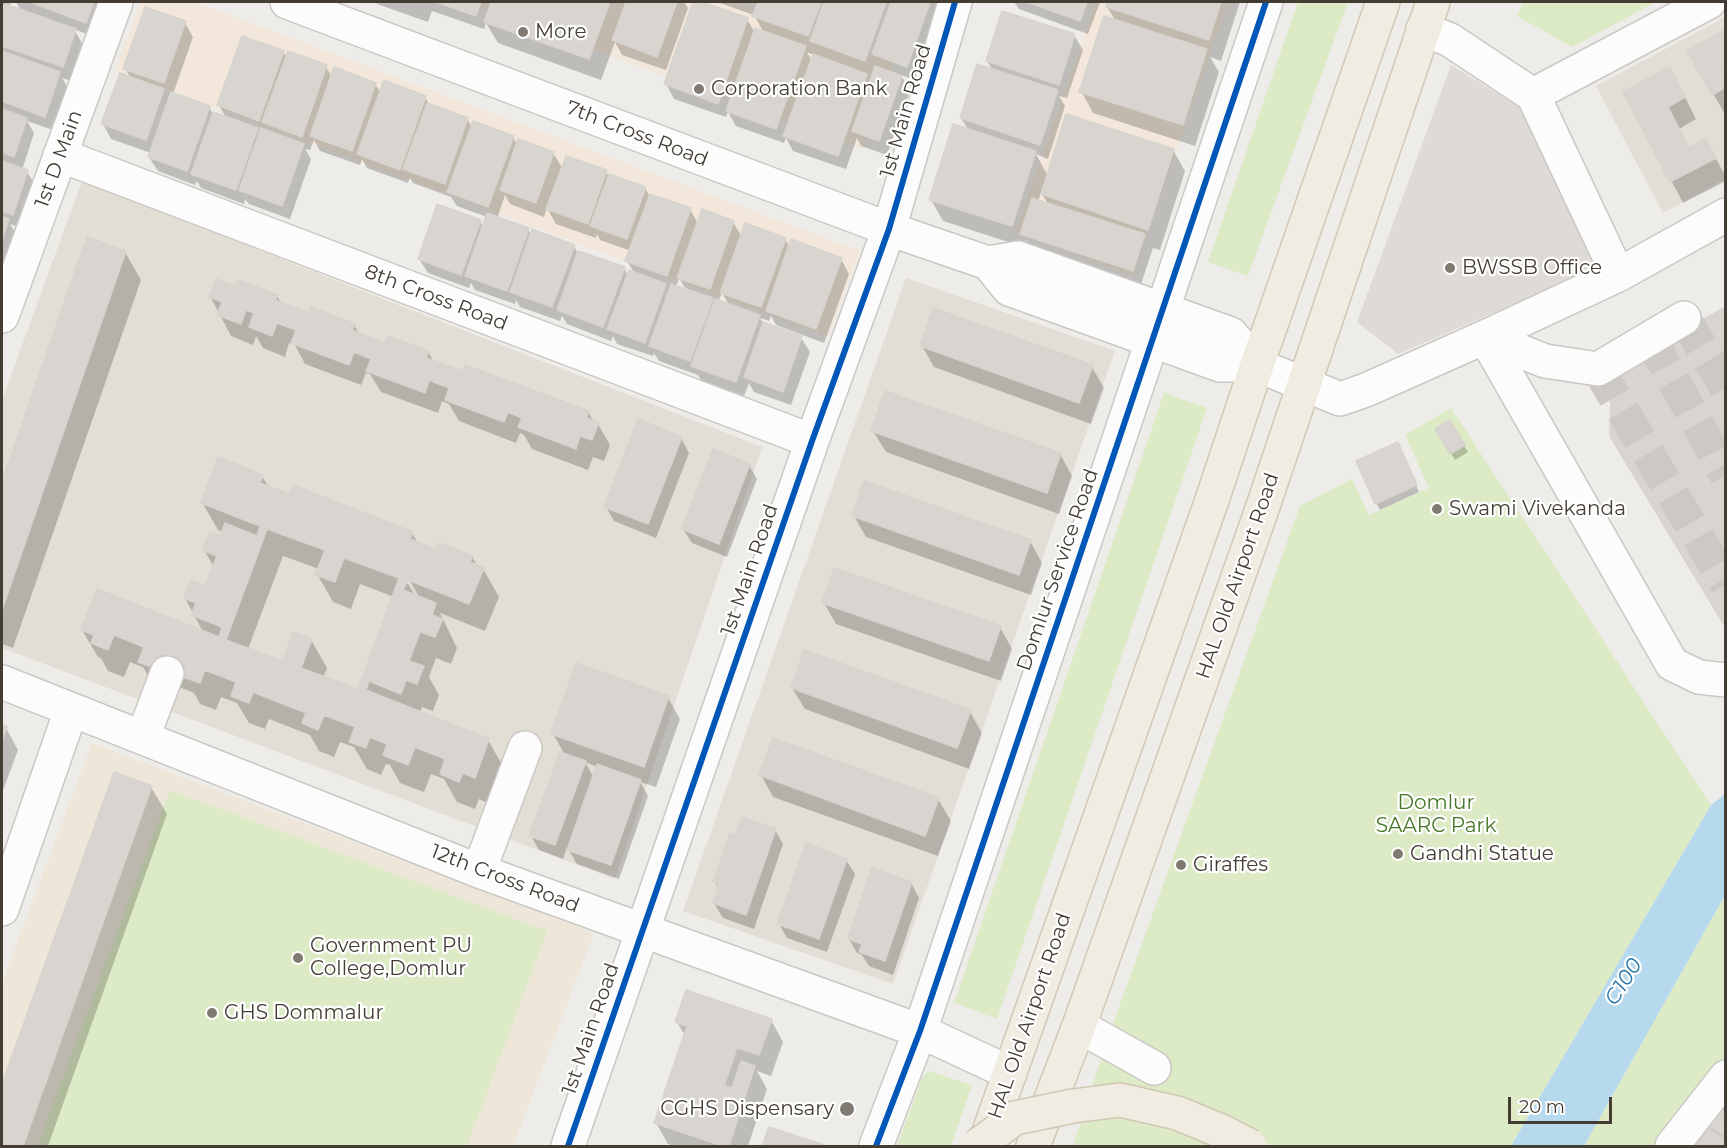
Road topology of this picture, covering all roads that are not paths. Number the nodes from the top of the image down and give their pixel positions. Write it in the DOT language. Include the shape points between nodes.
graph roads {
  1 [pos="116,2"];
  2 [pos="287,2"];
  3 [pos="955,2"];
  4 [pos="1266,2"];
  5 [pos="1383,2"];
  6 [pos="1709,2"];
  7 [pos="1428,15"];
  8 [pos="1533,95"];
  9 [pos="60,155"];
  10 [pos="1725,218"];
  11 [pos="890,229"];
  12 [pos="988,263"];
  13 [pos="1618,275"];
  14 [pos="1162,310"];
  15 [pos="2,316"];
  16 [pos="1684,318"];
  17 [pos="1485,337"];
  18 [pos="1152,341"];
  19 [pos="1257,365"];
  20 [pos="1304,385"];
  21 [pos="812,441"];
  22 [pos="167,673"];
  23 [pos="1725,680"];
  24 [pos="2,682"];
  25 [pos="70,710"];
  26 [pos="143,737"];
  27 [pos="525,748"];
  28 [pos="479,871"];
  29 [pos="2,909"];
  30 [pos="642,930"];
  31 [pos="1079,1026"];
  32 [pos="920,1031"];
  33 [pos="1154,1068"];
  34 [pos="1010,1073"];
  35 [pos="1725,1077"];
  36 [pos="568,1146"];
  37 [pos="876,1146"];
  38 [pos="977,1146"];
  39 [pos="984,1146"];
  40 [pos="1033,1146"];
  41 [pos="1250,1146"];
  42 [pos="1672,1146"];
  1 -- 9 [label="street, 1st D Main"];
  2 -- 11 [label="street, 7th Cross Road"];
  3 -- 11 [label="street, 1st Main Road"];
  4 -- 14 [label="street, Domlur Service Road"];
  5 -- 19 [label="main road, HAL Old Airport Road"];
  6 -- 8 [label="street"];
  7 -- 8 [label="street" via="1449,40"];
  7 -- 20 [label="main road, HAL Old Airport Road"];
  8 -- 13 [label="street"];
  9 -- 15 [label="street, 1st D Main"];
  9 -- 21 [label="street, 8th Cross Road"];
  10 -- 13 [label="street"];
  11 -- 12 [label="street, 7th Cross Road"];
  11 -- 21 [label="street, 1st Main Road"];
  12 -- 14 [label="street, 7th Cross Road" via="1018,258"];
  12 -- 18 [label="street" via="1009,289"];
  13 -- 17 [label="street"];
  14 -- 18 [label="street, Domlur Service Road"];
  14 -- 19 [label="street, 7th Cross Road" via="1231,334"];
  16 -- 17 [label="street" via="1598,369 1545,361"];
  17 -- 20 [label="street" via="1340,399"];
  17 -- 23 [label="street" via="1672,664 1699,677"];
  18 -- 19 [label="street" via="1220,365"];
  18 -- 32 [label="street, Domlur Service Road"];
  19 -- 20 [label="street"];
  19 -- 34 [label="main road, HAL Old Airport Road"];
  20 -- 31 [label="main road, HAL Old Airport Road"];
  21 -- 30 [label="street, 1st Main Road"];
  22 -- 26 [label="street"];
  24 -- 25 [label="street, 12th Cross Road"];
  25 -- 26 [label="street, 12th Cross Road"];
  25 -- 29 [label="street"];
  26 -- 28 [label="street, 12th Cross Road"];
  27 -- 28 [label="street"];
  28 -- 30 [label="street, 12th Cross Road"];
  30 -- 32 [label="street, 12th Cross Road"];
  30 -- 36 [label="street, 1st Main Road"];
  31 -- 33 [label="street"];
  31 -- 40 [label="main road, HAL Old Airport Road"];
  32 -- 34 [label="street, 12th Cross Road"];
  32 -- 37 [label="street, Domlur Service Road"];
  34 -- 39 [label="main road, HAL Old Airport Road"];
  35 -- 42 [label="street"];
  38 -- 41 [label="main road, bridge" via="1015,1118 1120,1100 1177,1113"];
}
